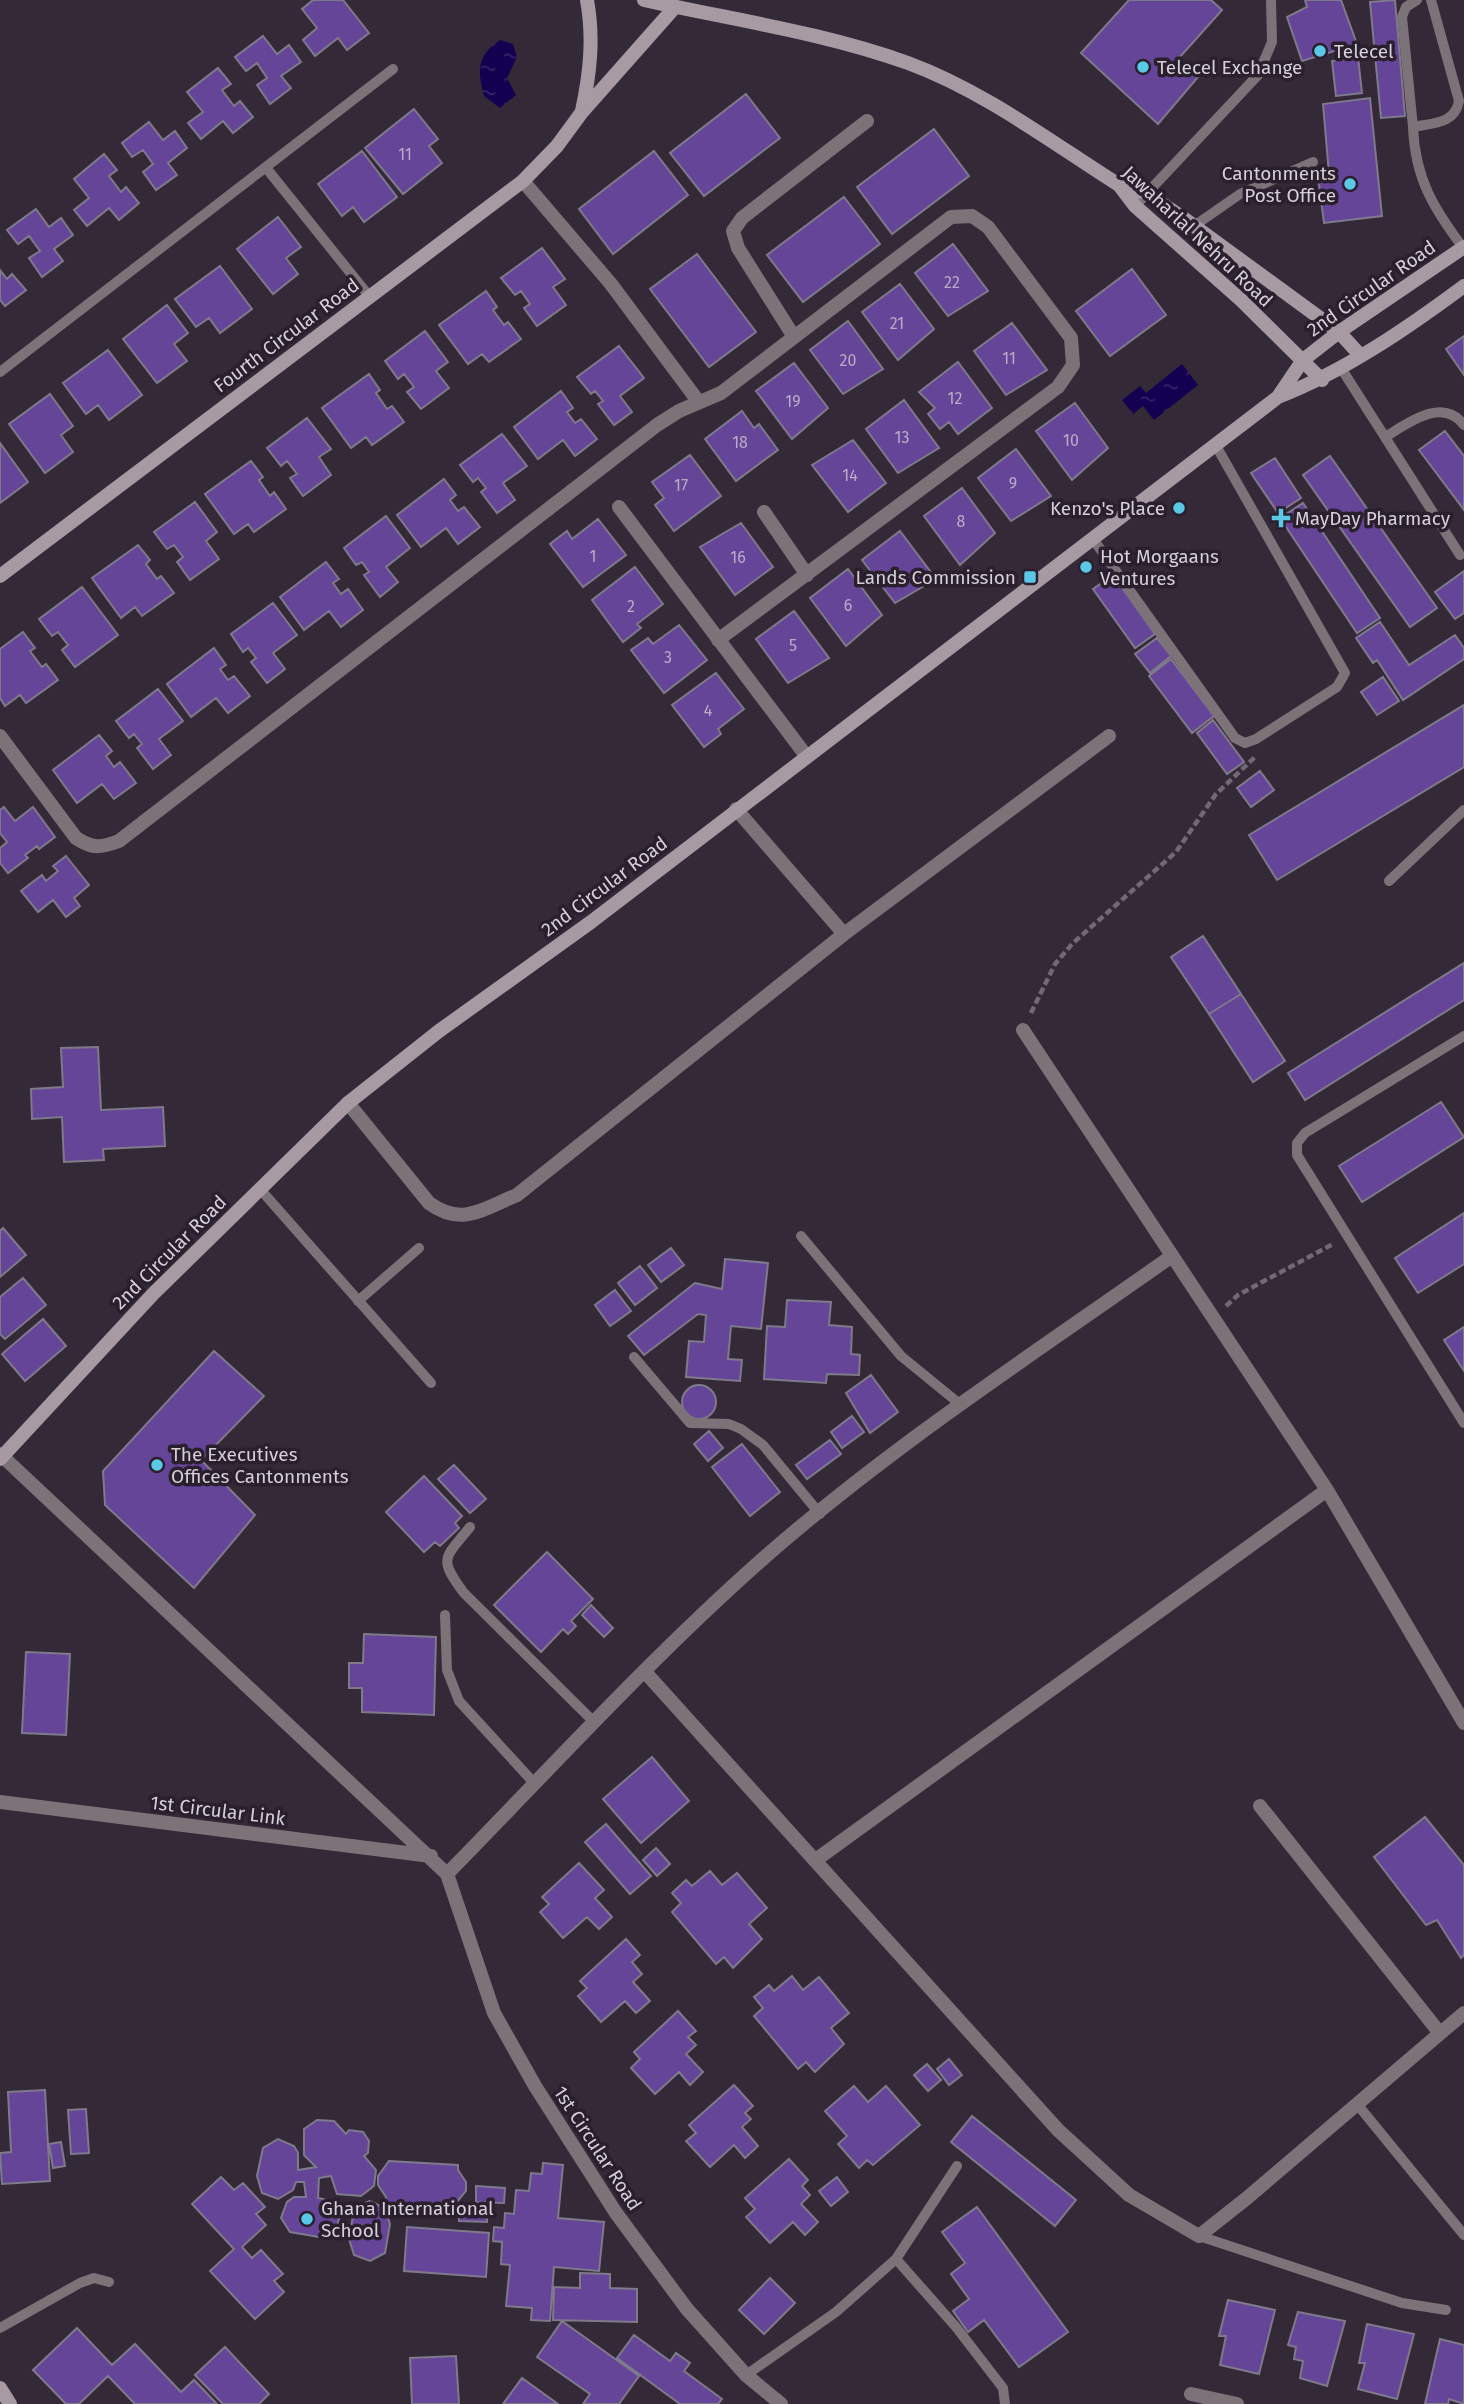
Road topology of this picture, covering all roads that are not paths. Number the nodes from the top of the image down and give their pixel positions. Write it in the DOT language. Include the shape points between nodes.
graph roads {
  1 [pos="587,0"];
  2 [pos="644,0"];
  3 [pos="1271,0"];
  4 [pos="1417,0"];
  5 [pos="1431,0"];
  6 [pos="676,7"];
  7 [pos="393,69"];
  8 [pos="582,113"];
  9 [pos="867,121"];
  10 [pos="1413,127"];
  11 [pos="1313,162"];
  12 [pos="267,169"];
  13 [pos="523,181"];
  14 [pos="1119,185"];
  15 [pos="1146,193"];
  16 [pos="1135,206"];
  17 [pos="1194,226"];
  18 [pos="1464,248"];
  19 [pos="1464,286"];
  20 [pos="369,296"];
  21 [pos="1339,332"];
  22 [pos="794,337"];
  23 [pos="1360,355"];
  24 [pos="1303,360"];
  25 [pos="1341,368"];
  26 [pos="0,372"];
  27 [pos="1322,380"];
  28 [pos="1278,397"];
  29 [pos="698,401"];
  30 [pos="1464,425"];
  31 [pos="1385,437"];
  32 [pos="1215,444"];
  33 [pos="619,507"];
  34 [pos="764,512"];
  35 [pos="1093,539"];
  36 [pos="1460,555"];
  37 [pos="807,575"];
  38 [pos="0,576"];
  39 [pos="718,640"];
  40 [pos="0,736"];
  41 [pos="1109,736"];
  42 [pos="807,757"];
  43 [pos="736,809"];
  44 [pos="1464,810"];
  45 [pos="1389,881"];
  46 [pos="844,934"];
  47 [pos="1023,1030"];
  48 [pos="1464,1036"];
  49 [pos="348,1103"];
  50 [pos="260,1189"];
  51 [pos="801,1236"];
  52 [pos="419,1248"];
  53 [pos="1172,1256"];
  54 [pos="358,1301"];
  55 [pos="634,1357"];
  56 [pos="430,1383"];
  57 [pos="961,1405"];
  58 [pos="1464,1423"];
  59 [pos="1,1456"];
  60 [pos="1327,1490"];
  61 [pos="820,1514"];
  62 [pos="470,1527"];
  63 [pos="445,1615"];
  64 [pos="645,1672"];
  65 [pos="595,1723"];
  66 [pos="1464,1723"];
  67 [pos="535,1784"];
  68 [pos="0,1802"];
  69 [pos="1260,1806"];
  70 [pos="431,1856"];
  71 [pos="817,1859"];
  72 [pos="447,1874"];
  73 [pos="1464,2013"];
  74 [pos="1439,2032"];
  75 [pos="1357,2104"];
  76 [pos="957,2166"];
  77 [pos="1464,2235"];
  78 [pos="1199,2236"];
  79 [pos="895,2259"];
  80 [pos="109,2282"];
  81 [pos="1446,2310"];
  82 [pos="0,2328"];
  83 [pos="746,2375"];
  84 [pos="0,2388"];
  85 [pos="1191,2394"];
  86 [pos="10,2404"];
  87 [pos="781,2404"];
  88 [pos="1005,2404"];
  89 [pos="1237,2404"];
  1 -- 8 [label="street, Fourth Circular Road" via="591,66"];
  2 -- 6 [label="street, Jawaharlal Nehru Road"];
  3 -- 15 [label="lane" via="1272,42 1258,75"];
  4 -- 10 [label="lane" via="1406,7 1402,18"];
  5 -- 10 [label="lane" via="1459,101 1457,112 1448,120"];
  6 -- 8 [label="street, Fourth Circular Road"];
  6 -- 14 [label="street, Jawaharlal Nehru Road" via="819,35 909,64 979,96"];
  7 -- 12 [label="lane"];
  8 -- 13 [label="street, Fourth Circular Road"];
  9 -- 22 [label="street" via="742,218 733,230 738,248"];
  10 -- 18 [label="lane" via="1414,157 1422,183"];
  11 -- 17 [label="lane" via="1240,194"];
  12 -- 20 [label="lane"];
  12 -- 26 [label="lane"];
  13 -- 20 [label="street, Fourth Circular Road"];
  13 -- 29 [label="street" via="611,284"];
  14 -- 15 [label="street"];
  14 -- 16 [label="street, Jawaharlal Nehru Road"];
  15 -- 16 [label="lane"];
  15 -- 17 [label="street"];
  16 -- 24 [label="street, Jawaharlal Nehru Road"];
  17 -- 21 [label="street"];
  18 -- 21 [label="street, 2nd Circular Road"];
  19 -- 23 [label="street, 2nd Circular Road"];
  20 -- 38 [label="street, Fourth Circular Road"];
  21 -- 23 [label="street"];
  21 -- 24 [label="street, 2nd Circular Road"];
  22 -- 29 [label="street" via="721,393"];
  22 -- 37 [label="street" via="951,217 972,216 988,227 1071,338 1073,365 1058,387"];
  23 -- 25 [label="street, 2nd Circular Road"];
  24 -- 27 [label="street, Jawaharlal Nehru Road"];
  24 -- 28 [label="street, 2nd Circular Road"];
  25 -- 27 [label="street, 2nd Circular Road"];
  25 -- 31 [label="lane"];
  27 -- 28 [label="street, 2nd Circular Road"];
  28 -- 32 [label="street, 2nd Circular Road"];
  29 -- 40 [label="street" via="657,425 119,841 91,848 76,838"];
  30 -- 31 [label="lane" via="1448,414 1427,412"];
  31 -- 36 [label="lane"];
  32 -- 35 [label="street, 2nd Circular Road"];
  32 -- 35 [label="lane" via="1345,673 1337,687 1256,739 1245,743 1236,738"];
  33 -- 39 [label="street"];
  34 -- 37 [label="street"];
  35 -- 42 [label="street, 2nd Circular Road"];
  37 -- 39 [label="street"];
  39 -- 42 [label="street"];
  41 -- 46 [label="street"];
  42 -- 43 [label="street, 2nd Circular Road"];
  43 -- 46 [label="street"];
  43 -- 49 [label="street, 2nd Circular Road"];
  44 -- 45 [label="lane"];
  46 -- 49 [label="street" via="538,1180 517,1195 464,1217 444,1213 429,1202"];
  47 -- 53 [label="street"];
  48 -- 58 [label="lane" via="1305,1133 1297,1143 1297,1155"];
  49 -- 50 [label="street, 2nd Circular Road"];
  50 -- 54 [label="lane"];
  50 -- 59 [label="street, 2nd Circular Road" via="153,1294"];
  51 -- 57 [label="lane" via="901,1356"];
  52 -- 54 [label="lane"];
  53 -- 57 [label="street"];
  53 -- 60 [label="street"];
  54 -- 56 [label="lane"];
  55 -- 61 [label="lane" via="690,1423 729,1424 764,1445"];
  57 -- 61 [label="street"];
  59 -- 70 [label="street"];
  60 -- 66 [label="street"];
  60 -- 71 [label="street"];
  61 -- 64 [label="street" via="758,1564"];
  62 -- 65 [label="lane" via="448,1555 448,1571 464,1593"];
  63 -- 67 [label="lane" via="447,1670 459,1701"];
  64 -- 65 [label="street"];
  64 -- 71 [label="street"];
  65 -- 67 [label="street"];
  67 -- 72 [label="street"];
  68 -- 70 [label="street, 1st Circular Link"];
  69 -- 74 [label="street"];
  70 -- 72 [label="street"];
  71 -- 78 [label="street" via="1058,2130 1129,2195"];
  72 -- 83 [label="street, 1st Circular Road" via="494,2013 535,2086 615,2213 687,2309"];
  73 -- 74 [label="street"];
  74 -- 75 [label="street"];
  75 -- 77 [label="lane"];
  75 -- 78 [label="street"];
  76 -- 79 [label="lane"];
  78 -- 81 [label="lane" via="1402,2303"];
  79 -- 83 [label="lane" via="836,2312"];
  79 -- 88 [label="lane" via="956,2327 1003,2389"];
  80 -- 82 [label="lane" via="94,2278 80,2283"];
  83 -- 87 [label="street, 1st Circular Road"];
  84 -- 86 [label="street"];
  85 -- 89 [label="street"];
}
